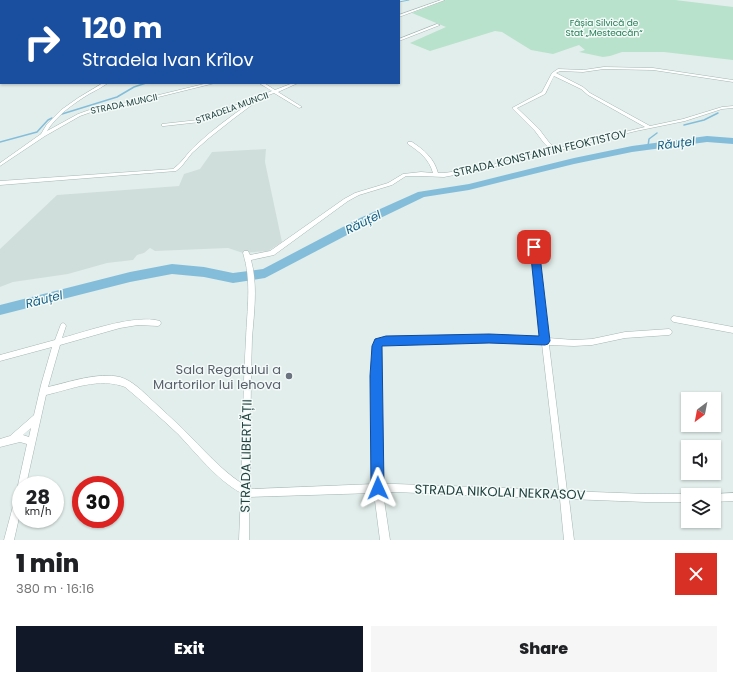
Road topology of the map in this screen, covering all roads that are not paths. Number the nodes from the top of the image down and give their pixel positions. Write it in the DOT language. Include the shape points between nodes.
graph roads {
  1 [pos="444,0"];
  2 [pos="400,16"];
  3 [pos="438,25"];
  4 [pos="400,40"];
  5 [pos="554,74"];
  6 [pos="733,81"];
  7 [pos="104,84"];
  8 [pos="209,84"];
  9 [pos="263,84"];
  10 [pos="294,84"];
  11 [pos="276,91"];
  12 [pos="256,100"];
  13 [pos="733,106"];
  14 [pos="300,107"];
  15 [pos="164,125"];
  16 [pos="649,127"];
  17 [pos="43,135"];
  18 [pos="410,143"];
  19 [pos="554,150"];
  20 [pos="0,165"];
  21 [pos="436,174"];
  22 [pos="0,183"];
  23 [pos="534,247"];
  24 [pos="247,256"];
  25 [pos="674,318"];
  26 [pos="158,323"];
  27 [pos="62,326"];
  28 [pos="733,330"];
  29 [pos="669,332"];
  30 [pos="545,341"];
  31 [pos="56,342"];
  32 [pos="0,358"];
  33 [pos="44,392"];
  34 [pos="38,417"];
  35 [pos="13,439"];
  36 [pos="32,442"];
  37 [pos="0,443"];
  38 [pos="24,476"];
  39 [pos="378,488"];
  40 [pos="245,490"];
  41 [pos="564,495"];
  42 [pos="733,497"];
  43 [pos="681,498"];
  44 [pos="721,498"];
  45 [pos="13,528"];
  46 [pos="10,540"];
  47 [pos="244,540"];
  48 [pos="385,540"];
  49 [pos="569,540"];
  1 -- 2 [label="street"];
  3 -- 4 [label="street"];
  5 -- 6 [label="street" via="563,69 642,69 673,71"];
  5 -- 16 [label="street"];
  5 -- 19 [label="street" via="544,93 514,108"];
  7 -- 17 [label="street" via="66,107"];
  8 -- 17 [label="street, STRADA MUNCII" via="91,110 69,119"];
  9 -- 11 [label="street, STRADELA MUNCII"];
  10 -- 11 [label="street, STRADELA MUNCII"];
  11 -- 12 [label="street, STRADELA MUNCII"];
  11 -- 14 [label="street, STRADELA MUNCII"];
  12 -- 15 [label="street, STRADELA MUNCII" via="199,121"];
  12 -- 22 [label="street" via="193,150 176,169"];
  13 -- 16 [label="street, STRADA KONSTANTIN FEOKTISTOV"];
  16 -- 19 [label="street, STRADA KONSTANTIN FEOKTISTOV"];
  17 -- 20 [label="street, STRADA MUNCII"];
  18 -- 21 [label="street" via="430,158"];
  19 -- 21 [label="street, STRADA KONSTANTIN FEOKTISTOV" via="480,169"];
  21 -- 24 [label="street, STRADA KONSTANTIN FEOKTISTOV" via="405,175 390,184 357,194 272,253"];
  23 -- 30 [label="street"];
  24 -- 40 [label="street, STRADA LIBERTĂȚII" via="251,268 251,307"];
  25 -- 28 [label="street"];
  26 -- 31 [label="street" via="138,322 120,325"];
  27 -- 31 [label="street"];
  29 -- 30 [label="street" via="625,335 592,342"];
  30 -- 39 [label="street" via="489,338 378,342"];
  30 -- 41 [label="street"];
  31 -- 32 [label="street"];
  31 -- 33 [label="street"];
  33 -- 34 [label="street"];
  33 -- 40 [label="street" via="97,381 122,381 178,429 216,467"];
  34 -- 35 [label="street"];
  34 -- 36 [label="street"];
  35 -- 36 [label="street"];
  35 -- 37 [label="street"];
  36 -- 38 [label="street"];
  39 -- 40 [label="street, STRADA NIKOLAI NEKRASOV" via="251,493"];
  39 -- 41 [label="street, STRADA NIKOLAI NEKRASOV"];
  39 -- 48 [label="street"];
  40 -- 47 [label="street, STRADA LIBERTĂȚII"];
  41 -- 43 [label="street, STRADA NIKOLAI NEKRASOV"];
  41 -- 49 [label="street"];
  42 -- 44 [label="street"];
  45 -- 46 [label="street"];
}
